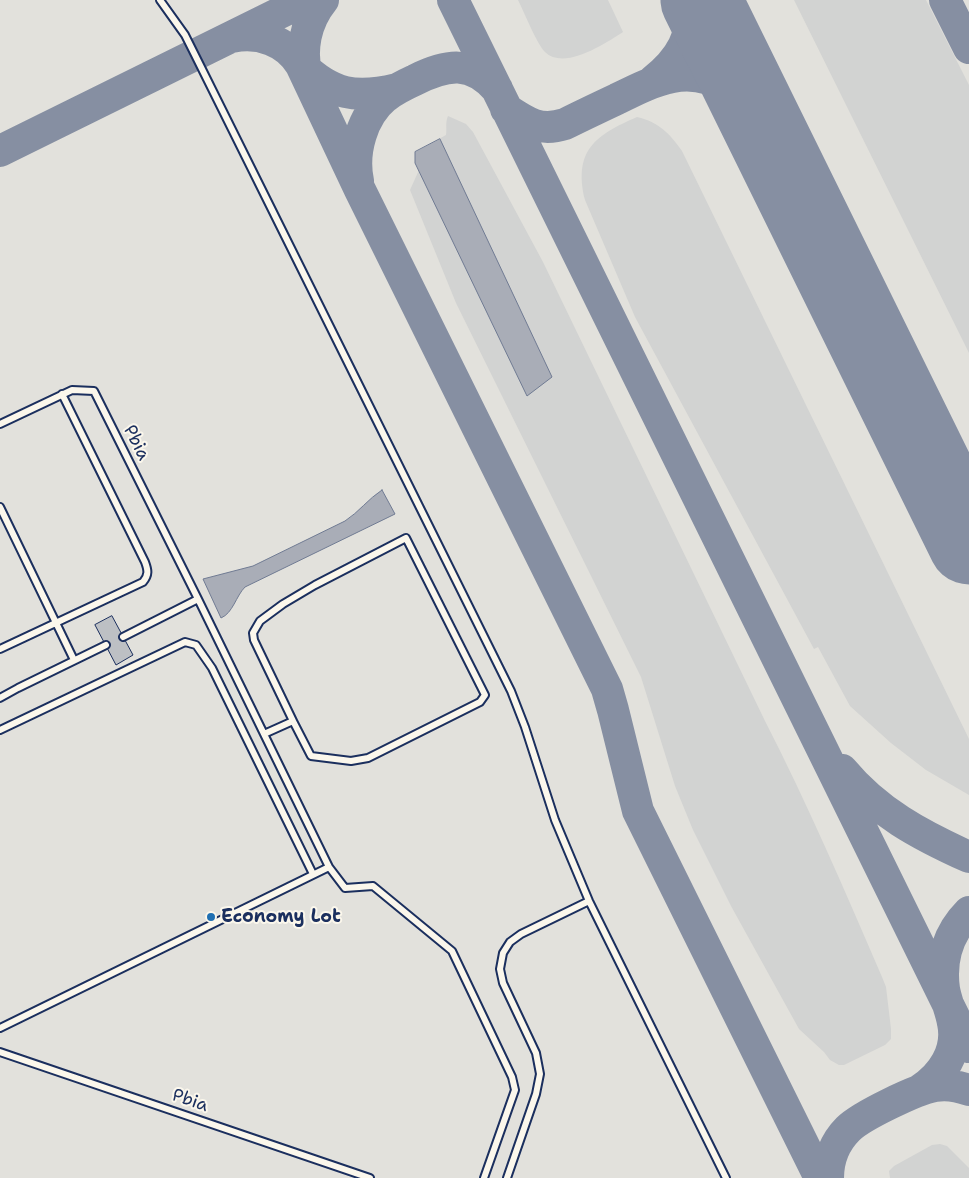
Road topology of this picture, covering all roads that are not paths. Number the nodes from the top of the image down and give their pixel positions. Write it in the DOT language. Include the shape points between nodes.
graph roads {
  1 [pos="160,0"];
  2 [pos="62,394"];
  3 [pos="0,424"];
  4 [pos="0,506"];
  5 [pos="198,599"];
  6 [pos="56,622"];
  7 [pos="123,637"];
  8 [pos="106,645"];
  9 [pos="0,649"];
  10 [pos="74,660"];
  11 [pos="0,698"];
  12 [pos="293,721"];
  13 [pos="0,730"];
  14 [pos="264,734"];
  15 [pos="330,867"];
  16 [pos="313,874"];
  17 [pos="589,901"];
  18 [pos="0,1028"];
  19 [pos="0,1052"];
  20 [pos="370,1178"];
  21 [pos="484,1178"];
  22 [pos="507,1178"];
  23 [pos="726,1178"];
  1 -- 17 [label="lane" via="185,35 511,691 555,820"];
  2 -- 3 [label="lane, Pbia"];
  2 -- 5 [label="lane, Pbia" via="72,390 94,391"];
  2 -- 6 [label="lane" via="148,570 148,576 143,582"];
  4 -- 6 [label="lane"];
  5 -- 7 [label="lane"];
  5 -- 14 [label="lane, Pbia"];
  6 -- 9 [label="lane"];
  6 -- 10 [label="lane"];
  8 -- 10 [label="lane"];
  10 -- 11 [label="lane"];
  12 -- 12 [label="lane" via="311,756 351,761 368,758 480,702 485,695 406,538 315,585 283,604 256,626 254,640"];
  12 -- 14 [label="lane"];
  13 -- 16 [label="lane" via="185,642 196,645 212,668"];
  14 -- 15 [label="lane, Pbia"];
  15 -- 16 [label="lane"];
  15 -- 21 [label="lane, Pbia" via="345,888 372,886 452,950 512,1076 515,1090"];
  16 -- 18 [label="lane"];
  17 -- 22 [label="lane" via="521,934 503,953 500,969 503,983 536,1053 540,1074"];
  17 -- 23 [label="lane"];
  19 -- 20 [label="lane, Pbia"];
}
